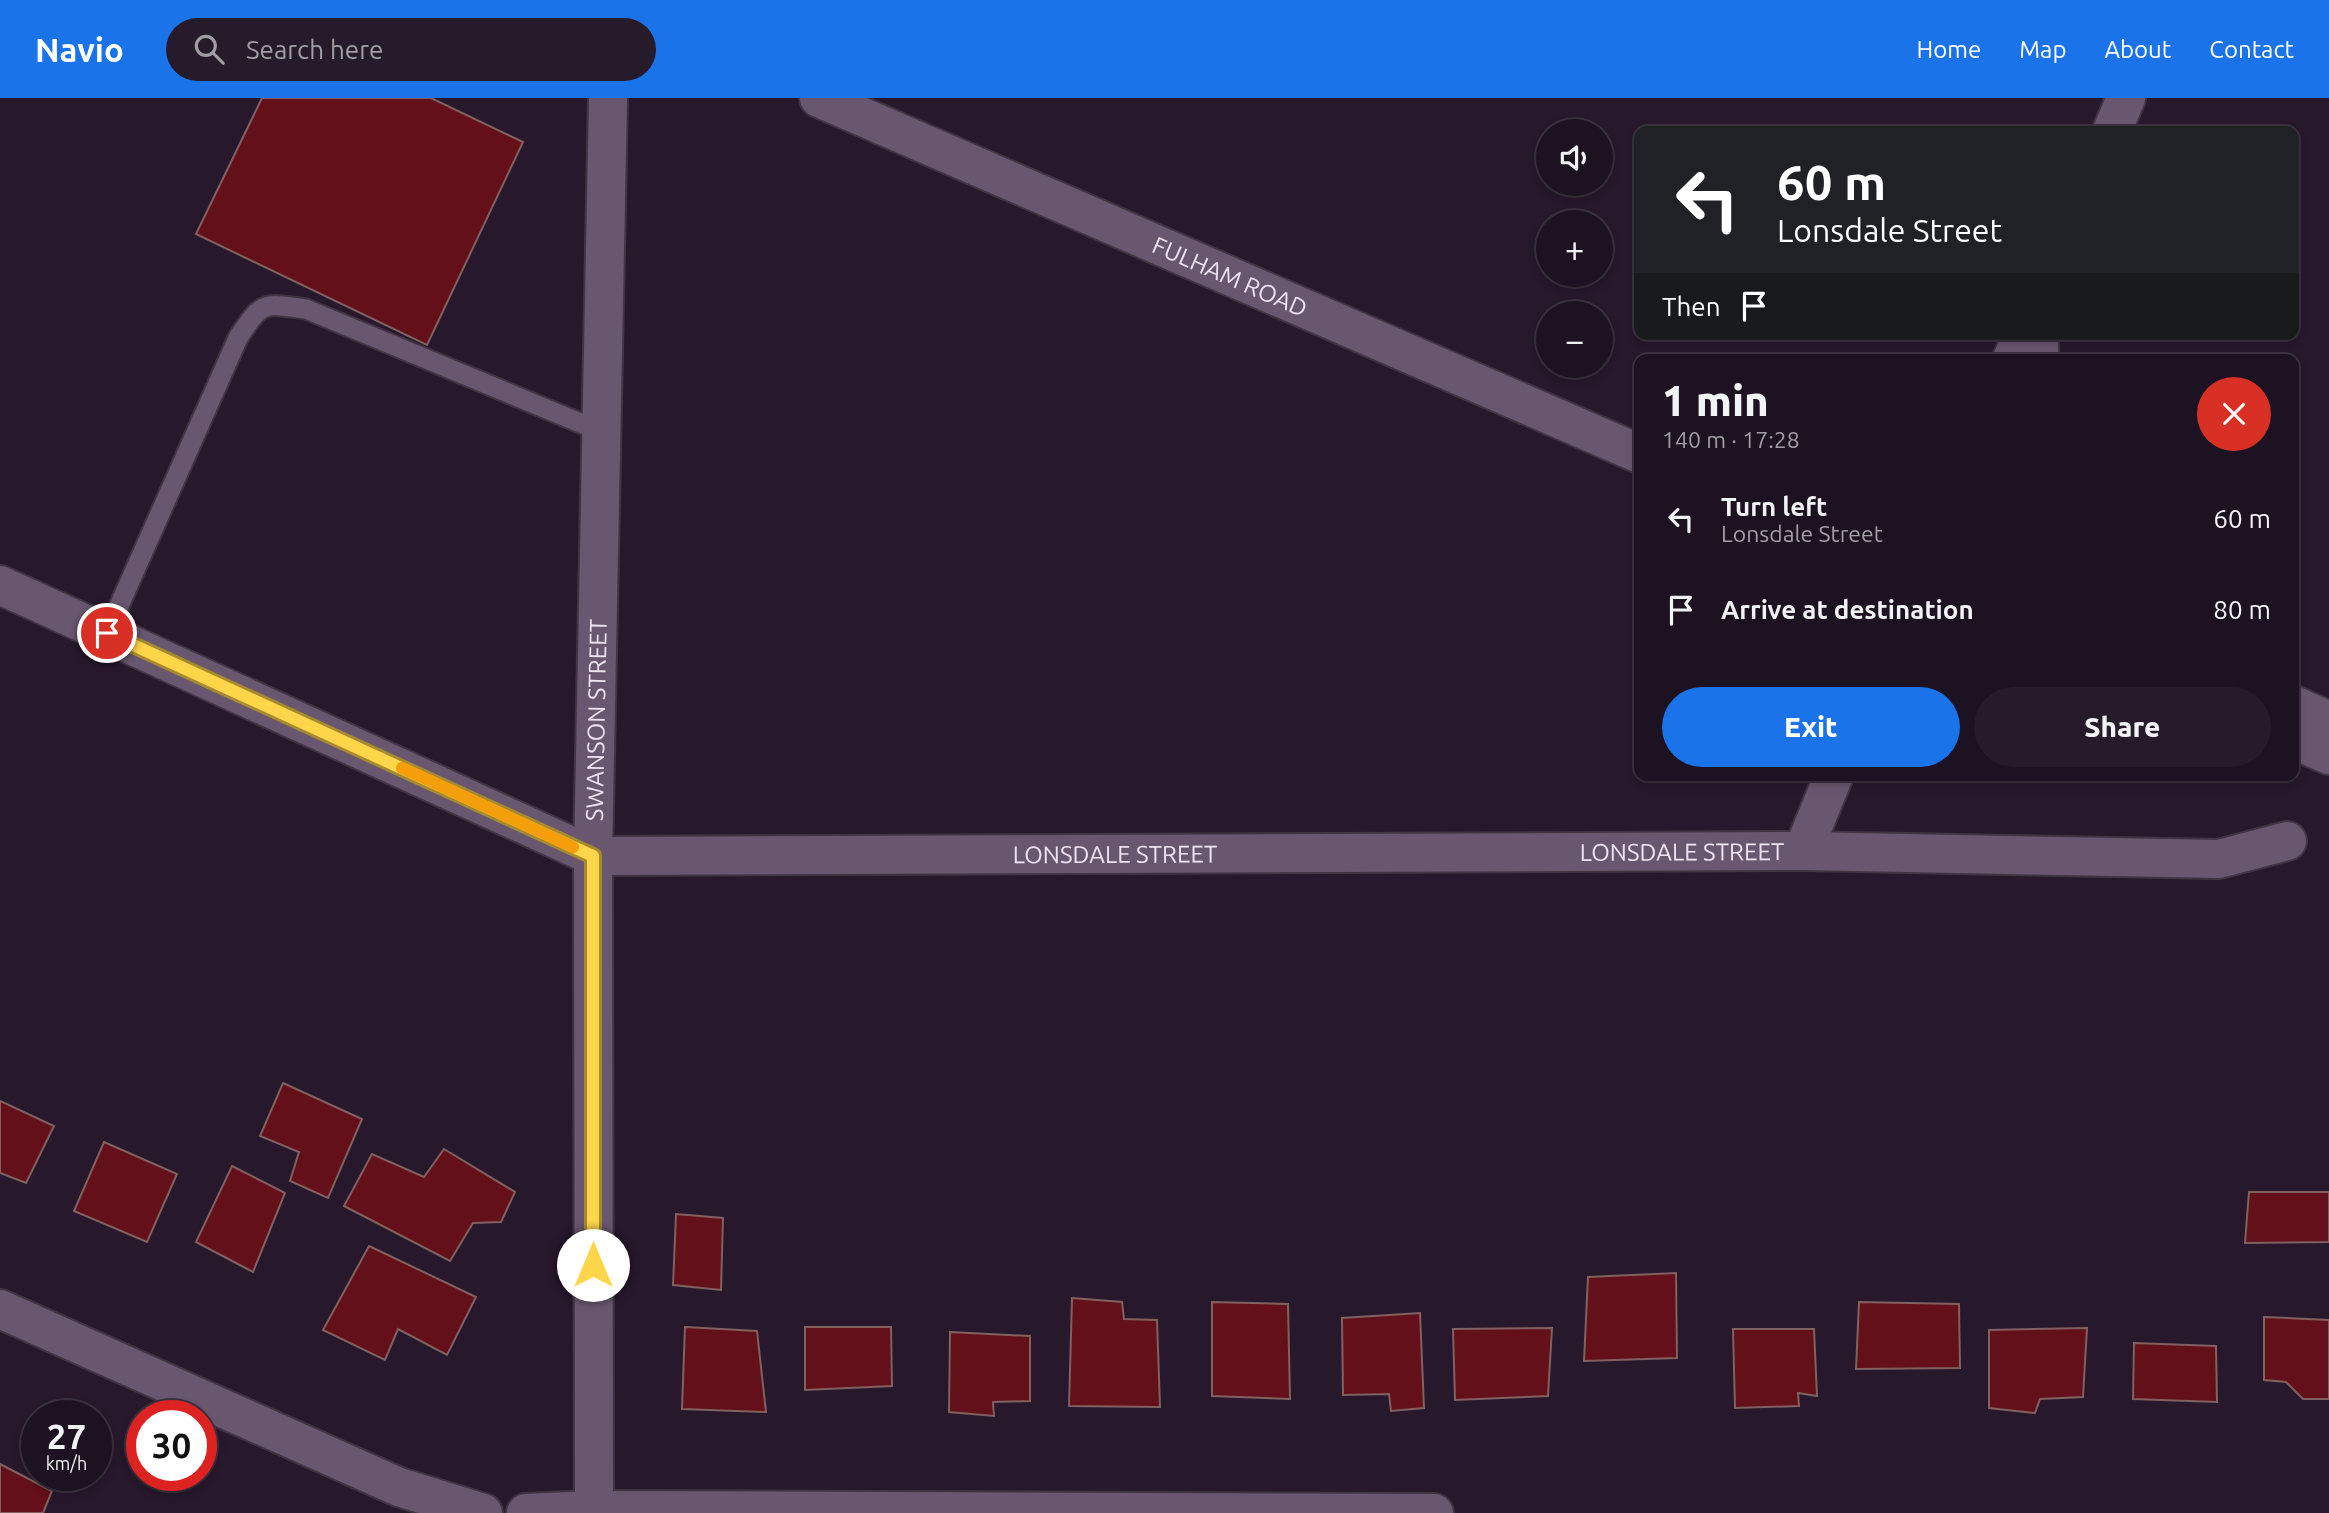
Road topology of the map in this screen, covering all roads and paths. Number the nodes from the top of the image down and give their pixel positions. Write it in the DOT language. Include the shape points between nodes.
graph roads {
  1 [pos="608,98"];
  2 [pos="819,98"];
  3 [pos="2126,98"];
  4 [pos="2114,126"];
  5 [pos="601,432"];
  6 [pos="1634,451"];
  7 [pos="0,585"];
  8 [pos="107,633"];
  9 [pos="2299,707"];
  10 [pos="2329,721"];
  11 [pos="2299,742"];
  12 [pos="2329,755"];
  13 [pos="1831,781"];
  14 [pos="2287,841"];
  15 [pos="1804,851"];
  16 [pos="593,856"];
  17 [pos="0,1309"];
  18 [pos="593,1512"];
  19 [pos="483,1513"];
  20 [pos="526,1513"];
  21 [pos="1434,1513"];
  1 -- 5 [label="street, SWANSON STREET"];
  2 -- 6 [label="street, FULHAM ROAD"];
  3 -- 4 [label="street"];
  5 -- 8 [label="lane" via="306,309 272,305 254,312 238,338"];
  5 -- 16 [label="street, SWANSON STREET"];
  7 -- 8 [label="street, LONSDALE STREET"];
  8 -- 16 [label="street, LONSDALE STREET"];
  9 -- 10 [label="street"];
  11 -- 12 [label="street"];
  13 -- 15 [label="street"];
  14 -- 15 [label="street, LONSDALE STREET" via="2219,859"];
  15 -- 16 [label="street, LONSDALE STREET"];
  16 -- 18 [label="street, SWANSON STREET"];
  17 -- 19 [label="street" via="399,1487"];
  18 -- 20 [label="street"];
  18 -- 21 [label="street"];
}
